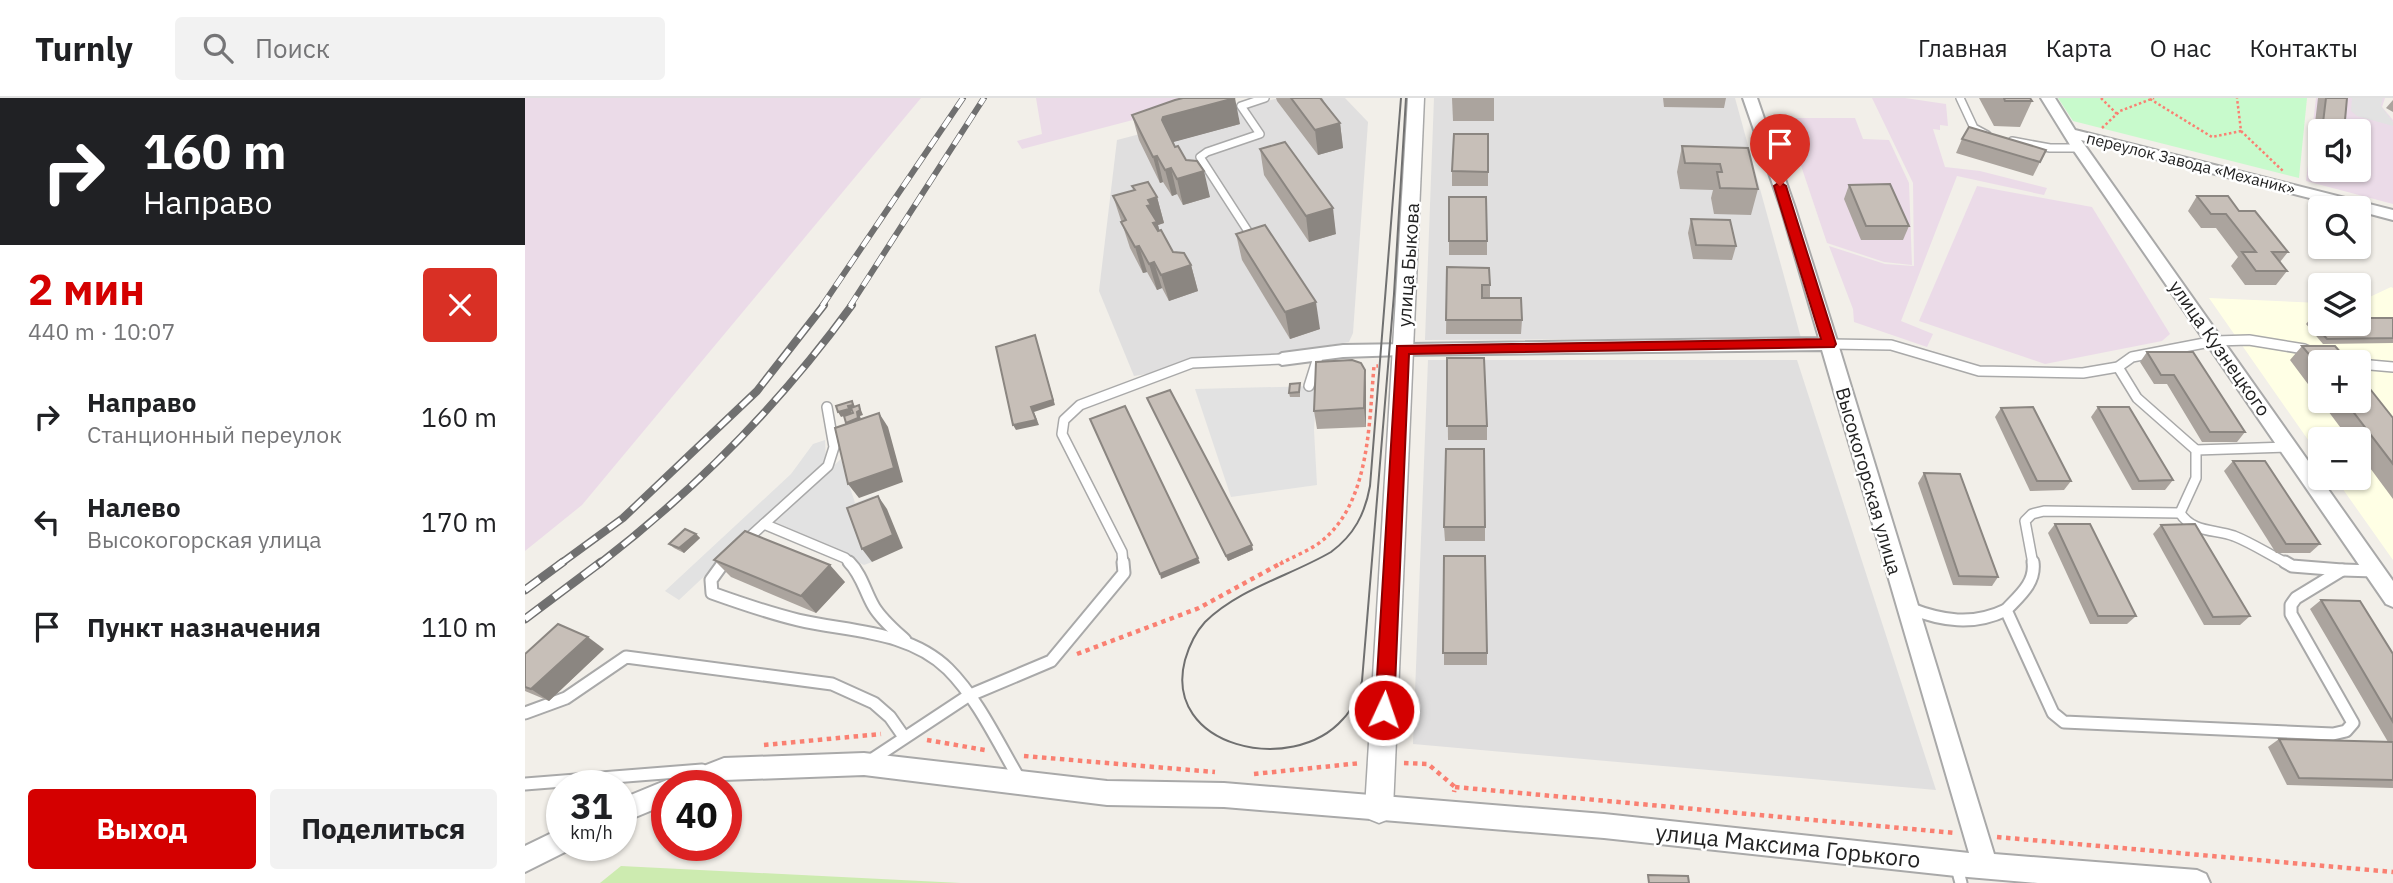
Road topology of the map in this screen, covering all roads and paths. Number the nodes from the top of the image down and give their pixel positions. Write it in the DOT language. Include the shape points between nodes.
graph roads {
  1 [pos="1265,98"];
  2 [pos="1416,98"];
  3 [pos="1750,98"];
  4 [pos="1960,98"];
  5 [pos="2048,98"];
  6 [pos="2101,98"];
  7 [pos="2150,98"];
  8 [pos="2237,98"];
  9 [pos="2117,114"];
  10 [pos="2241,131"];
  11 [pos="2095,134"];
  12 [pos="2074,141"];
  13 [pos="2284,172"];
  14 [pos="2393,215"];
  15 [pos="1254,239"];
  16 [pos="2215,341"];
  17 [pos="1829,344"];
  18 [pos="2308,351"];
  19 [pos="1319,354"];
  20 [pos="1402,358"];
  21 [pos="1282,359"];
  22 [pos="2371,366"];
  23 [pos="2118,367"];
  24 [pos="2393,367"];
  25 [pos="1309,386"];
  26 [pos="827,407"];
  27 [pos="2289,447"];
  28 [pos="2196,450"];
  29 [pos="2179,513"];
  30 [pos="764,524"];
  31 [pos="2341,570"];
  32 [pos="2375,571"];
  33 [pos="2393,597"];
  34 [pos="1905,607"];
  35 [pos="2006,610"];
  36 [pos="908,643"];
  37 [pos="1051,661"];
  38 [pos="968,696"];
  39 [pos="525,713"];
  40 [pos="904,737"];
  41 [pos="1382,763"];
  42 [pos="864,764"];
  43 [pos="724,769"];
  44 [pos="1194,769"];
  45 [pos="1221,772"];
  46 [pos="1247,775"];
  47 [pos="1022,783"];
  48 [pos="525,784"];
  49 [pos="1455,787"];
  50 [pos="1379,809"];
  51 [pos="1451,815"];
  52 [pos="1976,835"];
  53 [pos="546,848"];
  54 [pos="525,860"];
  55 [pos="1985,865"];
  56 [pos="2393,872"];
  57 [pos="1959,873"];
  58 [pos="2197,883"];
  1 -- 15 [label="lane" via="1241,106 1260,134 1200,157"];
  2 -- 20 [label="street, улица Быкова"];
  3 -- 17 [label="street, Высокогорская улица"];
  4 -- 12 [label="lane" via="1974,128 1988,136 2050,148"];
  5 -- 12 [label="street, улица Кузнецкого"];
  6 -- 9 [label="path"];
  7 -- 9 [label="path"];
  7 -- 10 [label="path" via="2212,137"];
  8 -- 10 [label="path"];
  9 -- 11 [label="path"];
  10 -- 13 [label="path"];
  12 -- 14 [label="street, переулок Завода «Механик»"];
  12 -- 16 [label="street, улица Кузнецкого"];
  16 -- 18 [label="lane" via="2249,340"];
  16 -- 23 [label="lane" via="2132,357"];
  16 -- 27 [label="street, улица Кузнецкого"];
  17 -- 20 [label="street"];
  17 -- 23 [label="lane" via="1891,345 1979,371 2083,373"];
  17 -- 34 [label="street, Высокогорская улица"];
  19 -- 20 [label="street"];
  19 -- 21 [label="street"];
  19 -- 25 [label="lane"];
  20 -- 37 [label="path" via="1374,366 1359,477 1335,531 1199,608"];
  20 -- 41 [label="street, улица Быкова"];
  21 -- 37 [label="lane" via="1192,363 1080,405 1064,419 1062,434 1125,564 1119,581"];
  22 -- 24 [label="lane"];
  23 -- 28 [label="lane" via="2137,398"];
  26 -- 30 [label="lane" via="834,447 828,466"];
  27 -- 28 [label="lane"];
  27 -- 32 [label="street, улица Кузнецкого"];
  28 -- 29 [label="lane" via="2196,478"];
  29 -- 31 [label="lane" via="2197,528 2232,536 2292,566"];
  29 -- 35 [label="lane" via="2032,514 2025,521 2034,558 2032,581"];
  30 -- 36 [label="lane" via="845,558 856,569 873,606"];
  30 -- 36 [label="lane" via="716,571 712,593 802,621 862,629"];
  31 -- 32 [label="lane"];
  31 -- 35 [label="lane" via="2291,605 2291,614 2353,723 2346,731 2333,734 2064,722 2053,713"];
  32 -- 33 [label="street, улица Кузнецкого"];
  34 -- 35 [label="lane" via="1928,616 1970,621 1991,619"];
  34 -- 52 [label="street, Высокогорская улица"];
  36 -- 38 [label="lane" via="954,674"];
  37 -- 38 [label="lane"];
  38 -- 40 [label="lane"];
  38 -- 47 [label="lane"];
  39 -- 40 [label="lane" via="546,709 627,657 832,684 876,703"];
  40 -- 42 [label="lane"];
  41 -- 46 [label="path"];
  41 -- 49 [label="path" via="1428,764"];
  41 -- 50 [label="street, улица Быкова"];
  42 -- 43 [label="street, улица Максима Горького"];
  42 -- 47 [label="street, улица Максима Горького"];
  43 -- 48 [label="lane"];
  44 -- 45 [label="path"];
  47 -- 50 [label="street, улица Максима Горького" via="1107,793 1245,796"];
  49 -- 51 [label="path"];
  49 -- 52 [label="path"];
  50 -- 51 [label="street, улица Максима Горького"];
  51 -- 57 [label="street, улица Максима Горького" via="1604,826"];
  52 -- 55 [label="street, Высокогорская улица"];
  52 -- 56 [label="path"];
  53 -- 54 [label="street"];
  55 -- 57 [label="street, улица Максима Горького"];
  55 -- 58 [label="street, улица Максима Горького"];
}
